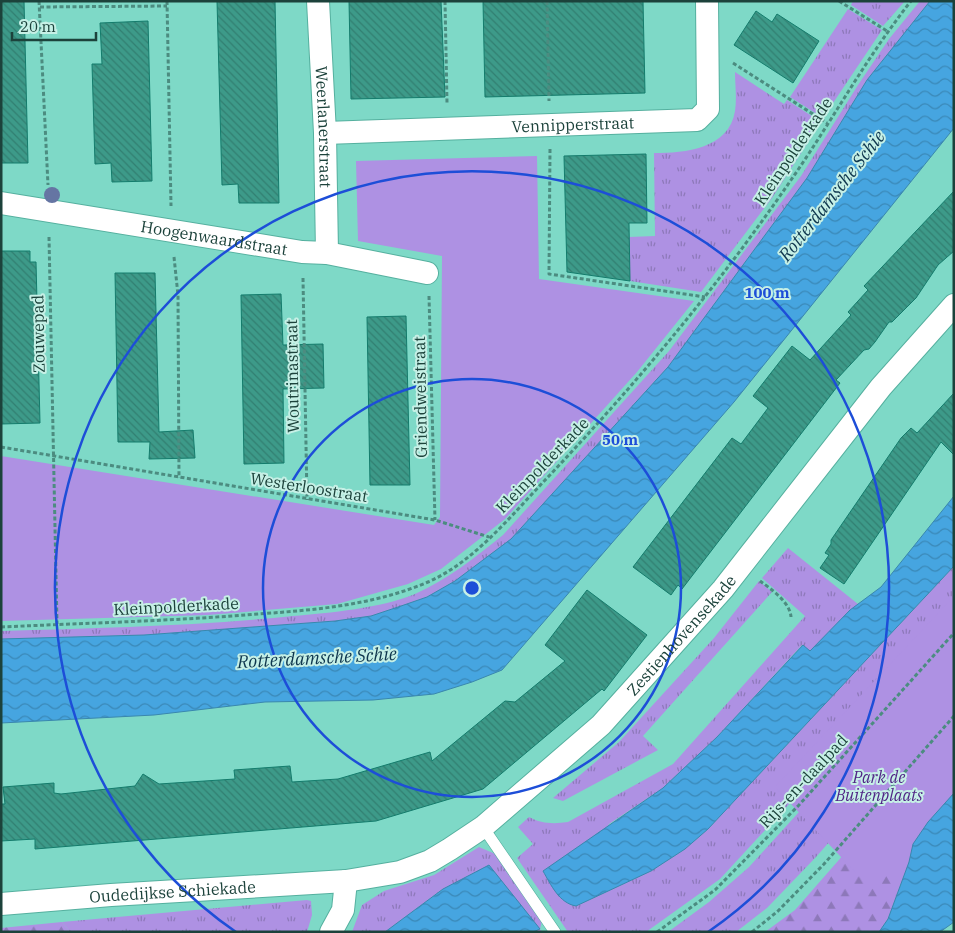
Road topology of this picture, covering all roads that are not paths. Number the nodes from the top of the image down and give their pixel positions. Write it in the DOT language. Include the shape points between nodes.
graph roads {
  1 [pos="318,1"];
  2 [pos="707,1"];
  3 [pos="325,133"];
  4 [pos="1,202"];
  5 [pos="327,253"];
  6 [pos="427,273"];
  7 [pos="954,305"];
  8 [pos="482,827"];
  9 [pos="346,880"];
  10 [pos="1,904"];
  11 [pos="554,931"];
  12 [pos="331,932"];
  1 -- 3 [label="street, Weerlanerstraat"];
  2 -- 3 [label="street, Vennipperstraat" via="708,109 697,120"];
  3 -- 5 [label="street, Weerlanerstraat"];
  4 -- 5 [label="street, Hoogenwaardstraat" via="302,252"];
  5 -- 6 [label="street, Hoogenwaardstraat"];
  7 -- 8 [label="street, Zestienhovensekade" via="881,387 723,589 608,718"];
  8 -- 9 [label="street, Zestienhovensekade" via="430,861 400,872"];
  8 -- 11 [label="lane"];
  9 -- 10 [label="street, Oudedijkse Schiekade"];
  9 -- 12 [label="street" via="343,910"];
}
